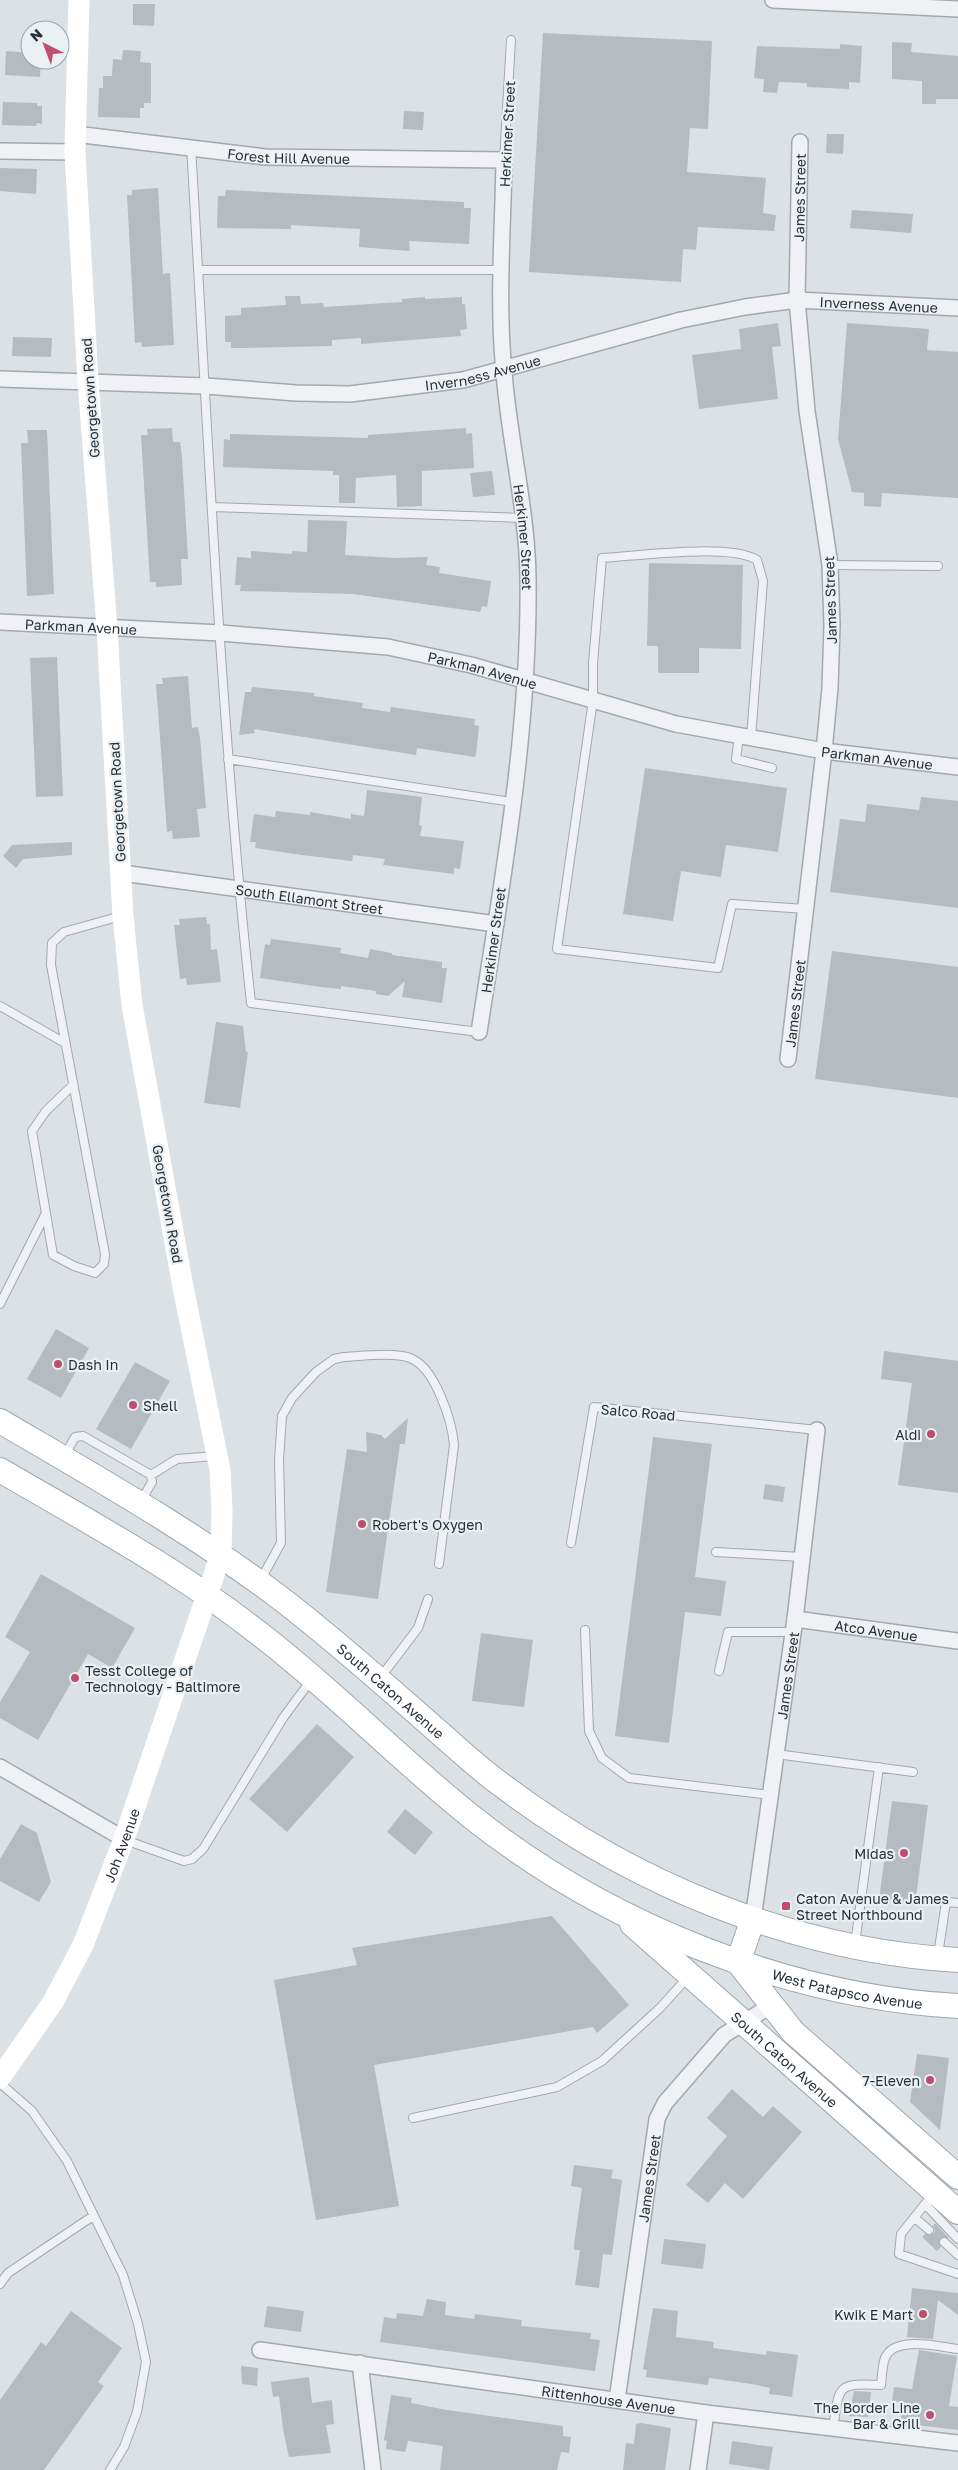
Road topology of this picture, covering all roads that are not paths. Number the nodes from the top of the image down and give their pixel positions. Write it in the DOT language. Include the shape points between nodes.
graph roads {
  1 [pos="79,0"];
  2 [pos="773,0"];
  3 [pos="810,1"];
  4 [pos="958,10"];
  5 [pos="511,40"];
  6 [pos="800,142"];
  7 [pos="75,143"];
  8 [pos="191,146"];
  9 [pos="0,151"];
  10 [pos="504,160"];
  11 [pos="198,270"];
  12 [pos="502,270"];
  13 [pos="797,300"];
  14 [pos="958,308"];
  15 [pos="503,370"];
  16 [pos="0,378"];
  17 [pos="88,381"];
  18 [pos="206,386"];
  19 [pos="213,507"];
  20 [pos="522,518"];
  21 [pos="830,565"];
  22 [pos="938,566"];
  23 [pos="0,622"];
  24 [pos="107,628"];
  25 [pos="221,633"];
  26 [pos="525,680"];
  27 [pos="592,700"];
  28 [pos="745,737"];
  29 [pos="824,751"];
  30 [pos="228,759"];
  31 [pos="958,767"];
  32 [pos="772,768"];
  33 [pos="512,802"];
  34 [pos="122,873"];
  35 [pos="238,889"];
  36 [pos="806,909"];
  37 [pos="123,916"];
  38 [pos="496,924"];
  39 [pos="0,1006"];
  40 [pos="479,1032"];
  41 [pos="65,1043"];
  42 [pos="788,1059"];
  43 [pos="73,1085"];
  44 [pos="46,1213"];
  45 [pos="0,1304"];
  46 [pos="0,1421"];
  47 [pos="817,1430"];
  48 [pos="218,1456"];
  49 [pos="63,1458"];
  50 [pos="0,1470"];
  51 [pos="151,1476"];
  52 [pos="140,1503"];
  53 [pos="571,1542"];
  54 [pos="716,1552"];
  55 [pos="221,1554"];
  56 [pos="802,1557"];
  57 [pos="439,1564"];
  58 [pos="259,1583"];
  59 [pos="209,1596"];
  60 [pos="428,1599"];
  61 [pos="794,1625"];
  62 [pos="585,1630"];
  63 [pos="958,1641"];
  64 [pos="719,1671"];
  65 [pos="313,1677"];
  66 [pos="378,1679"];
  67 [pos="776,1754"];
  68 [pos="0,1767"];
  69 [pos="879,1767"];
  70 [pos="913,1772"];
  71 [pos="770,1795"];
  72 [pos="124,1839"];
  73 [pos="958,1903"];
  74 [pos="612,1906"];
  75 [pos="753,1919"];
  76 [pos="855,1946"];
  77 [pos="948,1959"];
  78 [pos="738,1962"];
  79 [pos="689,1975"];
  80 [pos="770,2006"];
  81 [pos="958,2006"];
  82 [pos="742,2022"];
  83 [pos="0,2078"];
  84 [pos="0,2083"];
  85 [pos="413,2118"];
  86 [pos="958,2177"];
  87 [pos="931,2198"];
  88 [pos="958,2212"];
  89 [pos="93,2216"];
  90 [pos="915,2218"];
  91 [pos="929,2230"];
  92 [pos="958,2239"];
  93 [pos="944,2242"];
  94 [pos="958,2255"];
  95 [pos="958,2274"];
  96 [pos="0,2284"];
  97 [pos="958,2348"];
  98 [pos="260,2350"];
  99 [pos="360,2363"];
  100 [pos="617,2400"];
  101 [pos="706,2413"];
  102 [pos="833,2428"];
  103 [pos="958,2444"];
  104 [pos="110,2470"];
  105 [pos="373,2470"];
  106 [pos="698,2470"];
  1 -- 7 [label="street, Georgetown Road"];
  2 -- 3 [label="street"];
  3 -- 4 [label="street"];
  5 -- 10 [label="lane, Herkimer Street"];
  6 -- 13 [label="street, James Street"];
  7 -- 8 [label="street, Forest Hill Avenue"];
  7 -- 9 [label="street, Forest Hill Avenue"];
  7 -- 17 [label="street, Georgetown Road"];
  8 -- 10 [label="street, Forest Hill Avenue" via="265,157 307,159"];
  8 -- 11 [label="lane"];
  10 -- 12 [label="street, Herkimer Street"];
  11 -- 12 [label="lane"];
  11 -- 18 [label="lane"];
  12 -- 15 [label="street, Herkimer Street"];
  13 -- 14 [label="street, Inverness Avenue"];
  13 -- 15 [label="street, Inverness Avenue" via="681,320"];
  13 -- 21 [label="street, James Street" via="807,411"];
  15 -- 18 [label="street, Inverness Avenue" via="463,380 350,394"];
  15 -- 20 [label="street, Herkimer Street"];
  16 -- 17 [label="street, Inverness Avenue"];
  17 -- 18 [label="street, Inverness Avenue"];
  17 -- 24 [label="street, Georgetown Road"];
  18 -- 19 [label="lane"];
  19 -- 20 [label="lane"];
  19 -- 25 [label="lane"];
  20 -- 26 [label="street, Herkimer Street" via="528,575"];
  21 -- 22 [label="lane"];
  21 -- 29 [label="street, James Street" via="830,688"];
  23 -- 24 [label="street, Parkman Avenue"];
  24 -- 25 [label="street, Parkman Avenue"];
  24 -- 34 [label="street, Georgetown Road"];
  25 -- 26 [label="street, Parkman Avenue" via="408,650"];
  25 -- 30 [label="lane"];
  26 -- 27 [label="street, Parkman Avenue"];
  26 -- 33 [label="street, Herkimer Street"];
  27 -- 28 [label="street, Parkman Avenue" via="676,724"];
  27 -- 28 [label="lane" via="602,558 710,552 749,555 756,560 763,581"];
  27 -- 36 [label="lane" via="557,949 718,968 732,904"];
  28 -- 29 [label="street, Parkman Avenue"];
  28 -- 32 [label="lane" via="736,759"];
  29 -- 31 [label="street, Parkman Avenue"];
  29 -- 36 [label="street, James Street"];
  30 -- 33 [label="lane"];
  30 -- 35 [label="lane"];
  33 -- 38 [label="street, Herkimer Street"];
  34 -- 35 [label="street, South Ellamont Street"];
  34 -- 37 [label="street, Georgetown Road"];
  35 -- 38 [label="street, South Ellamont Street"];
  35 -- 40 [label="lane" via="250,1003"];
  36 -- 42 [label="street, James Street"];
  37 -- 41 [label="lane" via="64,932 52,943 51,965"];
  37 -- 48 [label="street, Georgetown Road" via="132,1005 183,1287"];
  38 -- 40 [label="street, Herkimer Street"];
  39 -- 41 [label="lane"];
  41 -- 43 [label="lane"];
  43 -- 44 [label="lane" via="46,1111 32,1131"];
  43 -- 44 [label="lane" via="104,1264 95,1273 53,1255"];
  44 -- 45 [label="lane"];
  46 -- 49 [label="main road, South Caton Avenue"];
  47 -- 53 [label="lane, Salco Road" via="594,1407"];
  47 -- 56 [label="street, James Street"];
  48 -- 51 [label="lane" via="177,1459"];
  48 -- 55 [label="street, Georgetown Road"];
  49 -- 51 [label="lane" via="75,1437 83,1436"];
  49 -- 52 [label="main road, South Caton Avenue"];
  50 -- 59 [label="main road, South Caton Avenue" via="139,1550"];
  51 -- 52 [label="lane" via="152,1482"];
  52 -- 55 [label="main road, South Caton Avenue"];
  54 -- 56 [label="lane"];
  55 -- 58 [label="main road, South Caton Avenue"];
  55 -- 59 [label="street, Georgetown Road"];
  56 -- 61 [label="street, James Street"];
  57 -- 58 [label="lane" via="454,1445 440,1396 425,1370 410,1358 344,1356 316,1372 292,1398 282,1416 279,1460 281,1543"];
  58 -- 66 [label="main road, South Caton Avenue"];
  59 -- 65 [label="main road, South Caton Avenue"];
  59 -- 72 [label="street, Joh Avenue"];
  60 -- 66 [label="lane" via="418,1628"];
  61 -- 63 [label="street, Atco Avenue"];
  61 -- 64 [label="lane" via="728,1632"];
  61 -- 67 [label="street, James Street"];
  62 -- 71 [label="lane" via="589,1731 602,1758 630,1778"];
  65 -- 72 [label="lane" via="283,1718 203,1849 192,1859 184,1861"];
  65 -- 74 [label="main road, South Caton Avenue" via="475,1820 558,1877"];
  66 -- 75 [label="main road, South Caton Avenue" via="501,1785 585,1842 634,1868"];
  67 -- 69 [label="lane"];
  67 -- 71 [label="street, James Street"];
  68 -- 72 [label="street"];
  69 -- 70 [label="lane"];
  69 -- 76 [label="lane"];
  71 -- 75 [label="street, James Street"];
  72 -- 83 [label="street, Joh Avenue" via="74,1964"];
  73 -- 77 [label="lane" via="946,1902"];
  74 -- 78 [label="main road, South Caton Avenue"];
  74 -- 79 [label="main road, South Caton Avenue"];
  75 -- 76 [label="main road"];
  75 -- 78 [label="main road"];
  76 -- 77 [label="main road"];
  78 -- 80 [label="main road, South Caton Avenue"];
  78 -- 81 [label="main road, West Patapsco Avenue" via="865,1995"];
  79 -- 82 [label="main road, South Caton Avenue"];
  79 -- 85 [label="lane" via="660,2008 602,2061 557,2088"];
  80 -- 82 [label="street, James Street"];
  80 -- 86 [label="main road, South Caton Avenue" via="819,2058"];
  82 -- 87 [label="main road, South Caton Avenue"];
  82 -- 100 [label="street, James Street" via="724,2035 665,2103 657,2119"];
  84 -- 89 [label="lane" via="32,2110 48,2132 67,2161"];
  87 -- 88 [label="main road, South Caton Avenue"];
  87 -- 90 [label="lane"];
  87 -- 92 [label="lane"];
  89 -- 96 [label="lane" via="8,2273"];
  89 -- 104 [label="lane" via="122,2276 138,2324 146,2362 137,2412 124,2448"];
  90 -- 91 [label="lane"];
  90 -- 95 [label="lane" via="901,2234 899,2254"];
  93 -- 94 [label="lane"];
  97 -- 102 [label="lane" via="912,2344 892,2349 884,2359 881,2385 854,2384 839,2392"];
  98 -- 99 [label="street, Rittenhouse Avenue"];
  99 -- 100 [label="street, Rittenhouse Avenue"];
  99 -- 105 [label="street"];
  100 -- 101 [label="street, Rittenhouse Avenue"];
  101 -- 102 [label="street, Rittenhouse Avenue"];
  101 -- 106 [label="street"];
  102 -- 103 [label="street, Rittenhouse Avenue"];
}
